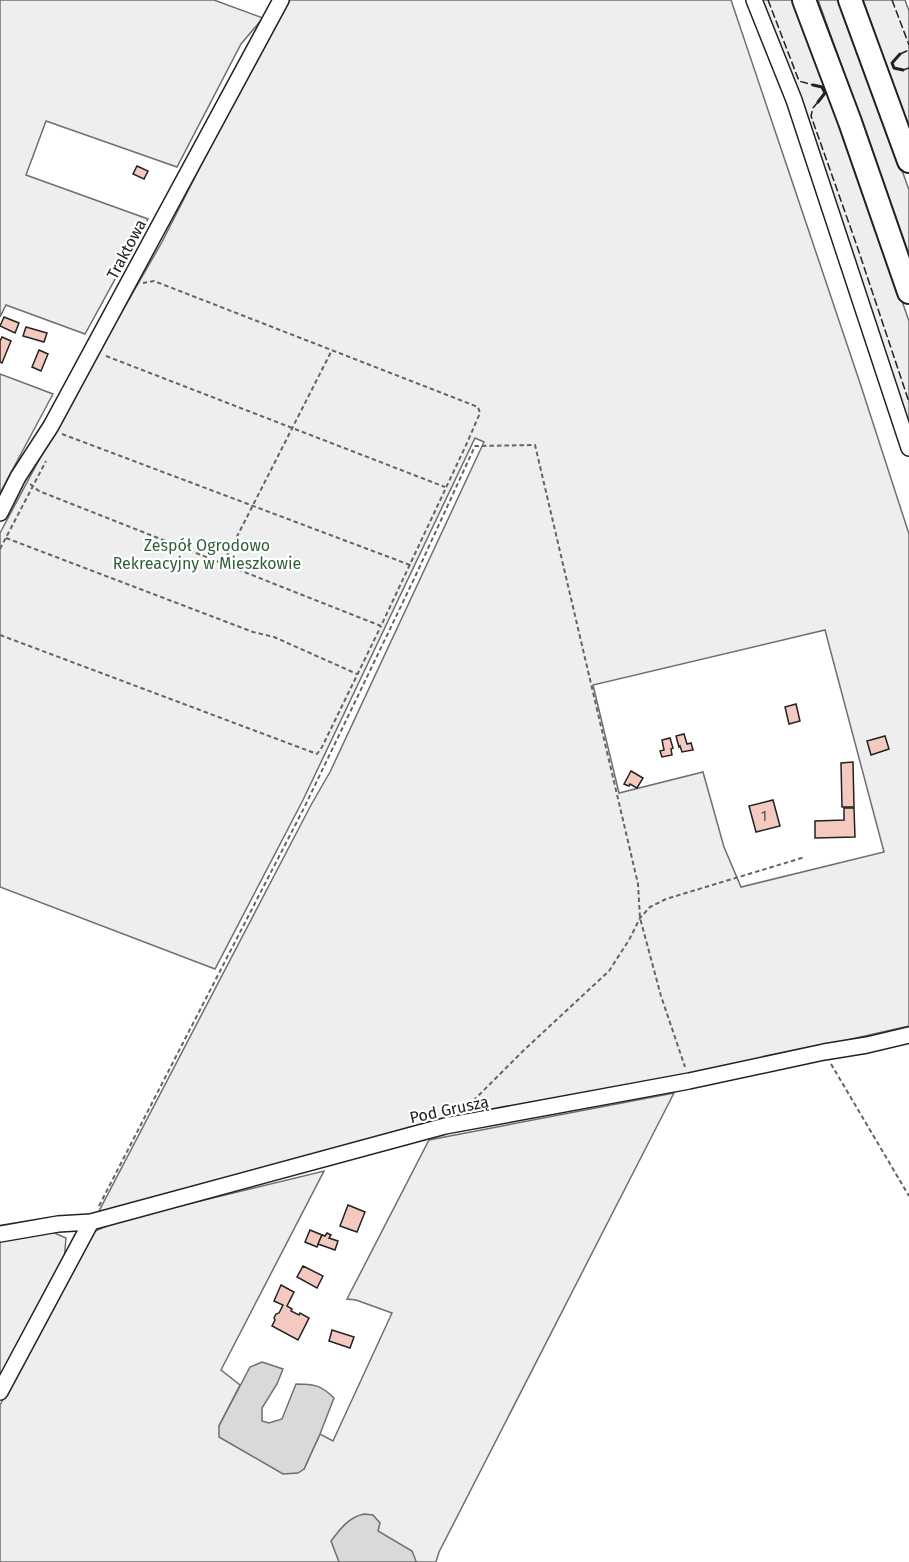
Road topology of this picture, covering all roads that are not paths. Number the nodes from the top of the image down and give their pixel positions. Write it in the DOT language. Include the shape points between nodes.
graph roads {
  1 [pos="281,0"];
  2 [pos="754,0"];
  3 [pos="804,0"];
  4 [pos="850,0"];
  5 [pos="909,161"];
  6 [pos="909,292"];
  7 [pos="909,448"];
  8 [pos="0,513"];
  9 [pos="909,1035"];
  10 [pos="91,1222"];
  11 [pos="0,1234"];
  12 [pos="0,1392"];
  1 -- 8 [label="street, Traktowa"];
  2 -- 7 [label="street" via="794,100"];
  3 -- 6 [label="highway"];
  4 -- 5 [label="highway"];
  9 -- 10 [label="street, Pod Gruszą" via="689,1082 445,1126"];
  10 -- 11 [label="street, Pod Gruszą"];
  10 -- 12 [label="street"];
}
